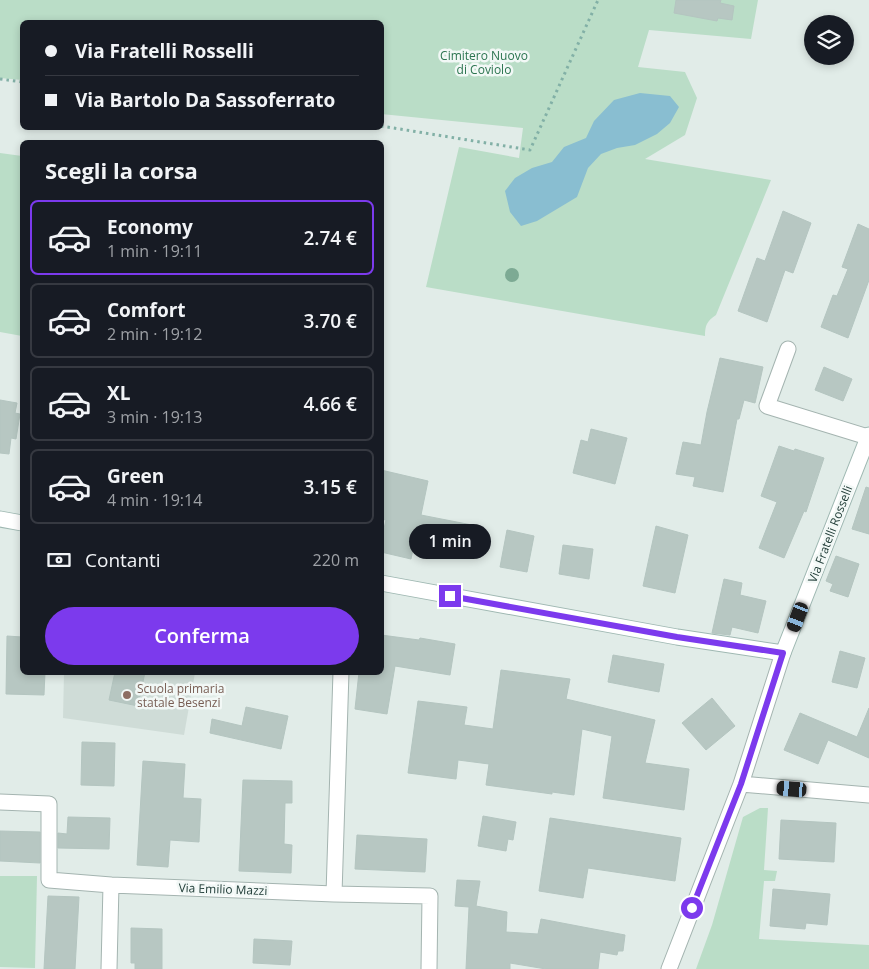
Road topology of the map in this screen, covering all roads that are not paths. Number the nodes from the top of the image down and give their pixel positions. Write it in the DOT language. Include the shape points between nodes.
graph roads {
  1 [pos="788,349"];
  2 [pos="869,436"];
  3 [pos="865,457"];
  4 [pos="0,519"];
  5 [pos="20,523"];
  6 [pos="384,584"];
  7 [pos="783,653"];
  8 [pos="341,675"];
  9 [pos="741,784"];
  10 [pos="869,795"];
  11 [pos="0,802"];
  12 [pos="111,885"];
  13 [pos="334,894"];
  14 [pos="109,969"];
  15 [pos="429,969"];
  16 [pos="669,969"];
  1 -- 2 [label="street, Via Fratelli Rosselli" via="767,406"];
  2 -- 3 [label="street, Via Fratelli Rosselli"];
  3 -- 7 [label="street, Via Fratelli Rosselli"];
  4 -- 5 [label="street"];
  6 -- 7 [label="street"];
  7 -- 9 [label="street, Via Fratelli Rosselli"];
  8 -- 13 [label="street"];
  9 -- 10 [label="street"];
  9 -- 16 [label="street, Via Fratelli Rosselli"];
  11 -- 12 [label="street, Via Emilio Mazzi" via="49,804 49,880"];
  12 -- 13 [label="street, Via Emilio Mazzi"];
  12 -- 14 [label="street"];
  13 -- 15 [label="street, Via Emilio Mazzi" via="430,896"];
}
